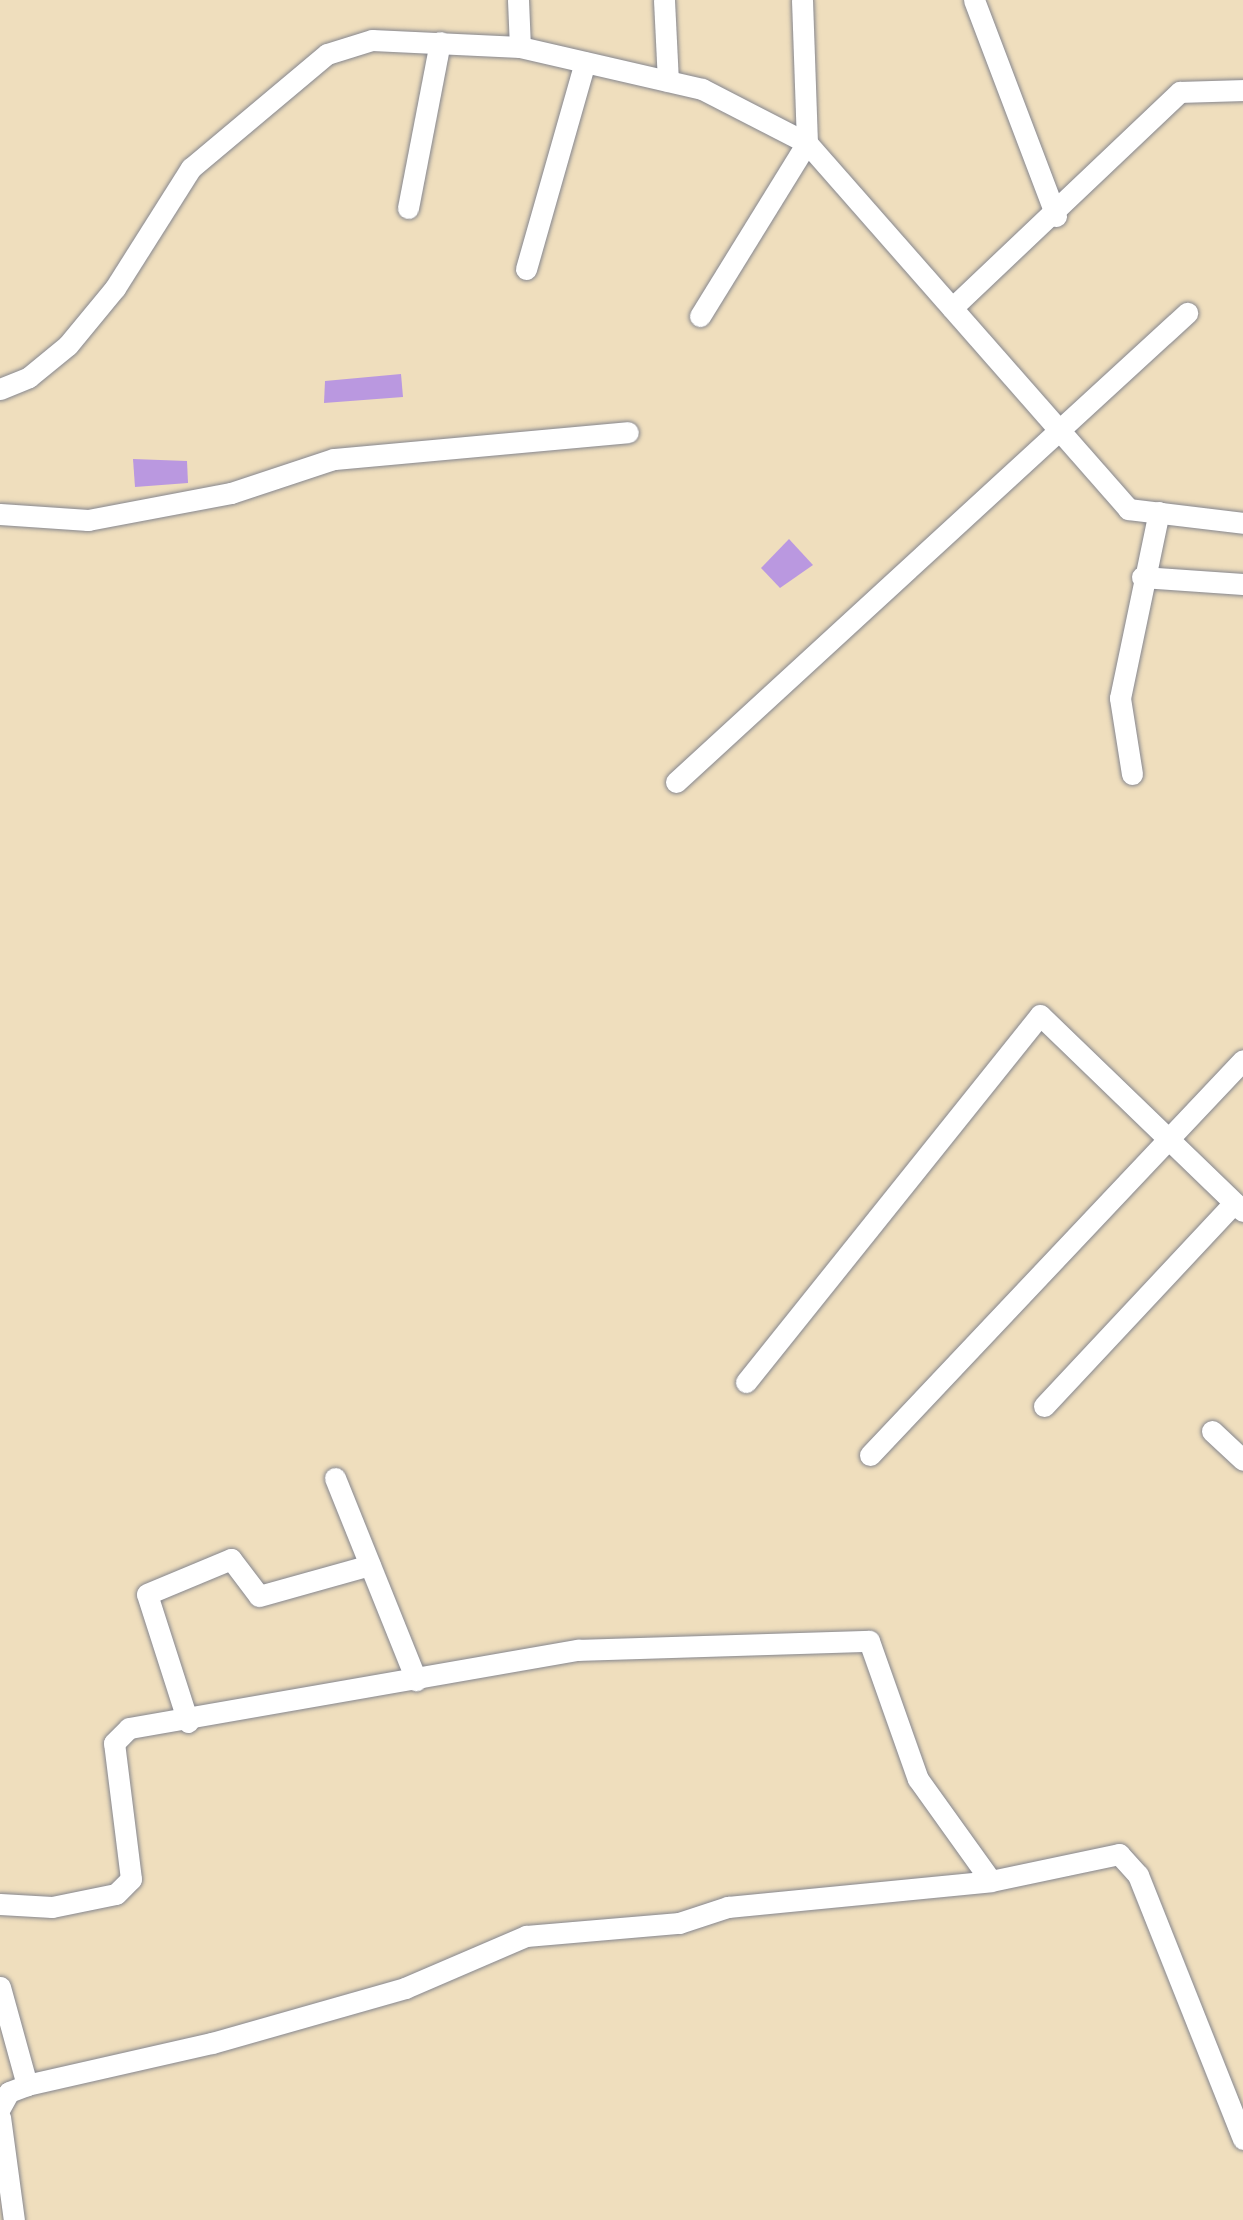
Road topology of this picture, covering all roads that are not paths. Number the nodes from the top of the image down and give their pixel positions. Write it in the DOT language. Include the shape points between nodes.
graph roads {
  1 [pos="518,0"];
  2 [pos="664,0"];
  3 [pos="802,0"];
  4 [pos="974,0"];
  5 [pos="440,42"];
  6 [pos="520,47"];
  7 [pos="585,62"];
  8 [pos="668,81"];
  9 [pos="1243,90"];
  10 [pos="807,143"];
  11 [pos="408,208"];
  12 [pos="1055,213"];
  13 [pos="526,269"];
  14 [pos="952,308"];
  15 [pos="1187,313"];
  16 [pos="700,316"];
  17 [pos="0,389"];
  18 [pos="1059,430"];
  19 [pos="628,432"];
  20 [pos="1159,512"];
  21 [pos="0,514"];
  22 [pos="1243,523"];
  23 [pos="1142,577"];
  24 [pos="1243,584"];
  25 [pos="1132,774"];
  26 [pos="676,782"];
  27 [pos="1243,1060"];
  28 [pos="1170,1140"];
  29 [pos="1239,1207"];
  30 [pos="746,1382"];
  31 [pos="1044,1406"];
  32 [pos="1212,1431"];
  33 [pos="870,1455"];
  34 [pos="1243,1460"];
  35 [pos="335,1478"];
  36 [pos="370,1565"];
  37 [pos="416,1680"];
  38 [pos="188,1722"];
  39 [pos="991,1881"];
  40 [pos="0,1904"];
  41 [pos="0,1986"];
  42 [pos="27,2085"];
  43 [pos="0,2108"];
  44 [pos="0,2117"];
  45 [pos="1243,2139"];
  46 [pos="14,2220"];
  1 -- 6 [label="street"];
  2 -- 8 [label="street"];
  3 -- 10 [label="street"];
  4 -- 12 [label="street"];
  5 -- 6 [label="street"];
  5 -- 11 [label="street"];
  5 -- 17 [label="street" via="372,40 327,54 191,168 115,288 68,345 29,377"];
  6 -- 7 [label="street"];
  7 -- 8 [label="street"];
  7 -- 13 [label="street"];
  8 -- 10 [label="street" via="702,89"];
  9 -- 12 [label="street" via="1180,92"];
  10 -- 14 [label="street"];
  10 -- 16 [label="street"];
  12 -- 14 [label="street"];
  14 -- 18 [label="street"];
  15 -- 18 [label="street"];
  18 -- 20 [label="street" via="1128,509"];
  18 -- 26 [label="street"];
  19 -- 21 [label="street" via="334,459 231,493 89,520"];
  20 -- 22 [label="street"];
  20 -- 23 [label="street"];
  23 -- 24 [label="street"];
  23 -- 25 [label="street" via="1120,698"];
  27 -- 28 [label="street"];
  28 -- 29 [label="street"];
  28 -- 30 [label="street" via="1040,1015"];
  28 -- 33 [label="street"];
  29 -- 31 [label="street"];
  32 -- 34 [label="street"];
  35 -- 36 [label="street"];
  36 -- 37 [label="street"];
  36 -- 38 [label="street" via="259,1596 230,1559 147,1594"];
  37 -- 38 [label="street"];
  37 -- 39 [label="street" via="578,1650 869,1641 918,1779"];
  38 -- 40 [label="street" via="117,1733 131,1879 116,1894 52,1907"];
  39 -- 42 [label="street" via="728,1907 679,1923 526,1936 405,1988 212,2043"];
  39 -- 45 [label="street" via="1119,1854 1138,1875"];
  41 -- 42 [label="street"];
  42 -- 43 [label="street" via="9,2092"];
  44 -- 46 [label="street"];
}
